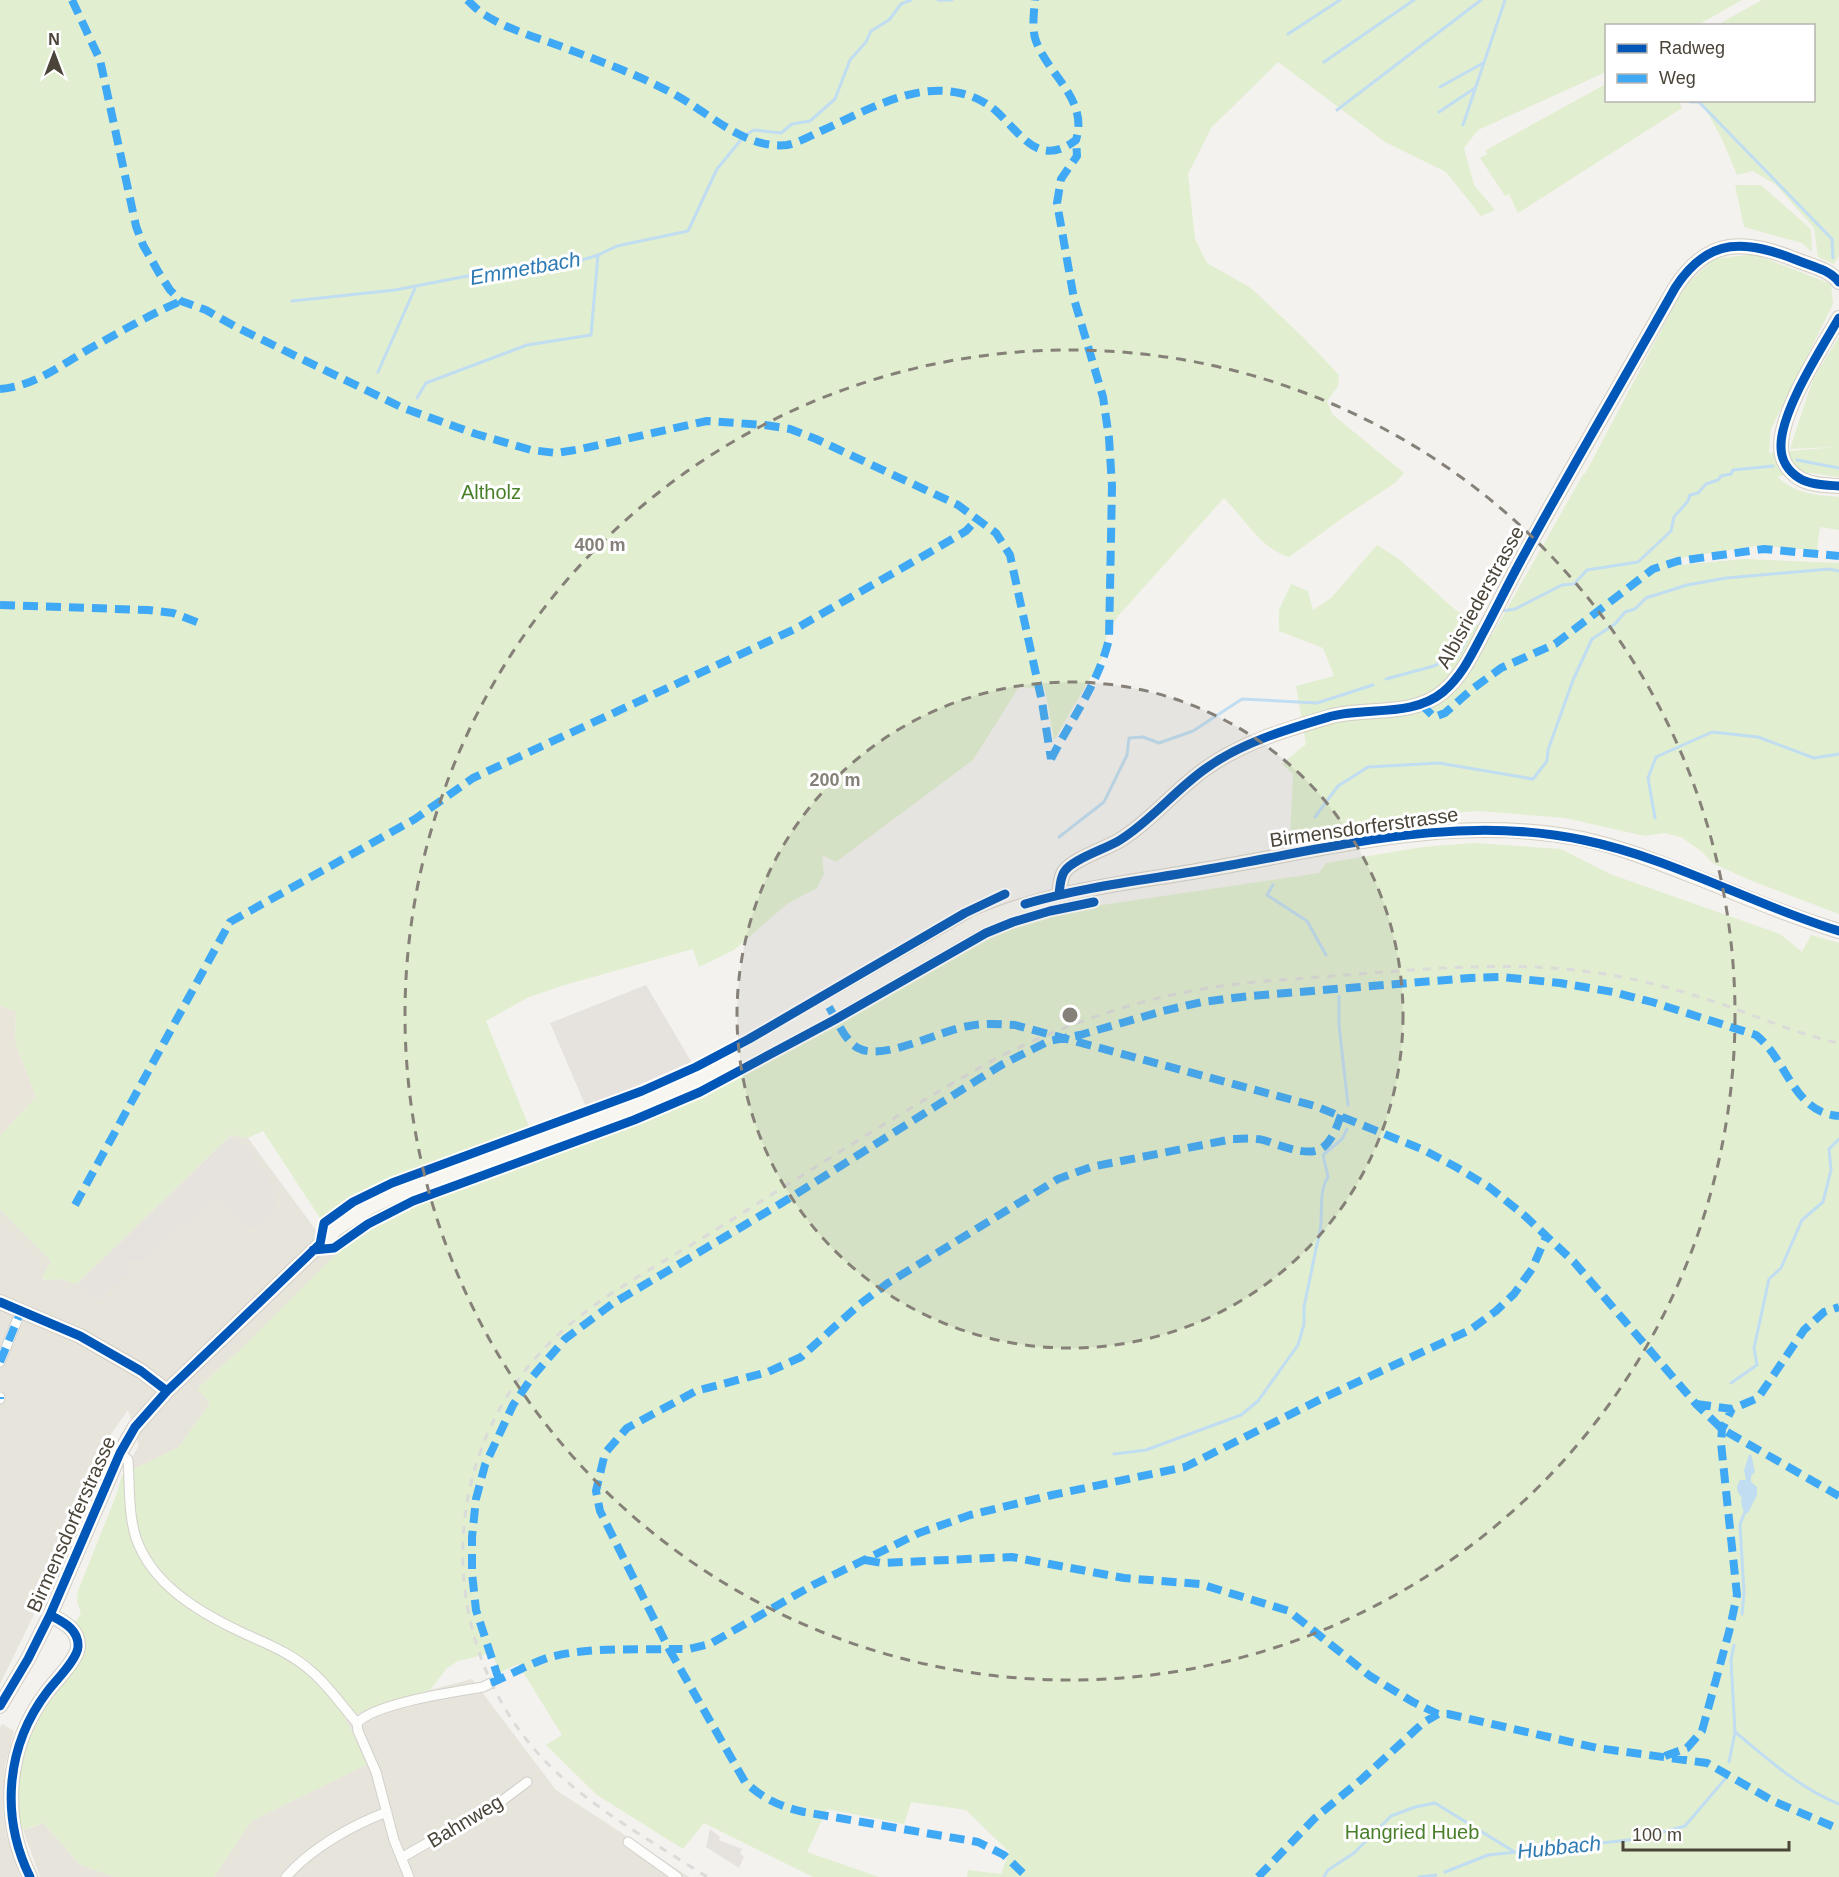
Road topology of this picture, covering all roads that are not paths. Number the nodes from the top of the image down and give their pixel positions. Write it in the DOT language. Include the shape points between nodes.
graph roads {
  1 [pos="1839,282"];
  2 [pos="1839,318"];
  3 [pos="1839,486"];
  4 [pos="1059,894"];
  5 [pos="1839,931"];
  6 [pos="0,1302"];
  7 [pos="21,1311"];
  8 [pos="0,1362"];
  9 [pos="168,1390"];
  10 [pos="120,1453"];
  11 [pos="50,1615"];
  12 [pos="491,1683"];
  13 [pos="0,1706"];
  14 [pos="357,1723"];
  15 [pos="527,1782"];
  16 [pos="387,1812"];
  17 [pos="628,1842"];
  18 [pos="401,1858"];
  19 [pos="30,1877"];
  20 [pos="286,1877"];
  21 [pos="409,1877"];
  22 [pos="677,1877"];
  1 -- 4 [label="main road, Albisriederstrasse" via="1822,270 1758,246 1724,248 1698,261 1675,288 1465,666 1440,695 1421,704 1333,716 1224,756 1120,840 1069,866 1062,876"];
  2 -- 3 [label="main road" via="1803,382 1783,432 1781,450 1787,466 1798,477"];
  4 -- 5 [label="main road, Birmensdorferstrasse" via="1406,834 1485,829 1545,833 1621,849"];
  4 -- 9 [label="main road, Birmensdorferstrasse" via="976,923 745,1056 687,1085 370,1207 330,1235"];
  6 -- 7 [label="main road"];
  7 -- 8 [label="street"];
  7 -- 9 [label="main road" via="80,1336"];
  9 -- 10 [label="main road, Birmensdorferstrasse" via="135,1427"];
  10 -- 11 [label="main road, Birmensdorferstrasse"];
  10 -- 14 [label="street" via="128,1460 131,1514 137,1539 164,1582 215,1619 279,1649 311,1671"];
  11 -- 13 [label="main road, Birmensdorferstrasse"];
  11 -- 19 [label="main road" via="71,1628 78,1648 31,1716 13,1767 12,1818"];
  12 -- 14 [label="street" via="421,1698 363,1716"];
  14 -- 16 [label="street"];
  15 -- 18 [label="street, Bahnweg" via="503,1800"];
  16 -- 18 [label="street"];
  16 -- 20 [label="street" via="307,1855"];
  17 -- 22 [label="street"];
  18 -- 21 [label="street"];
}
